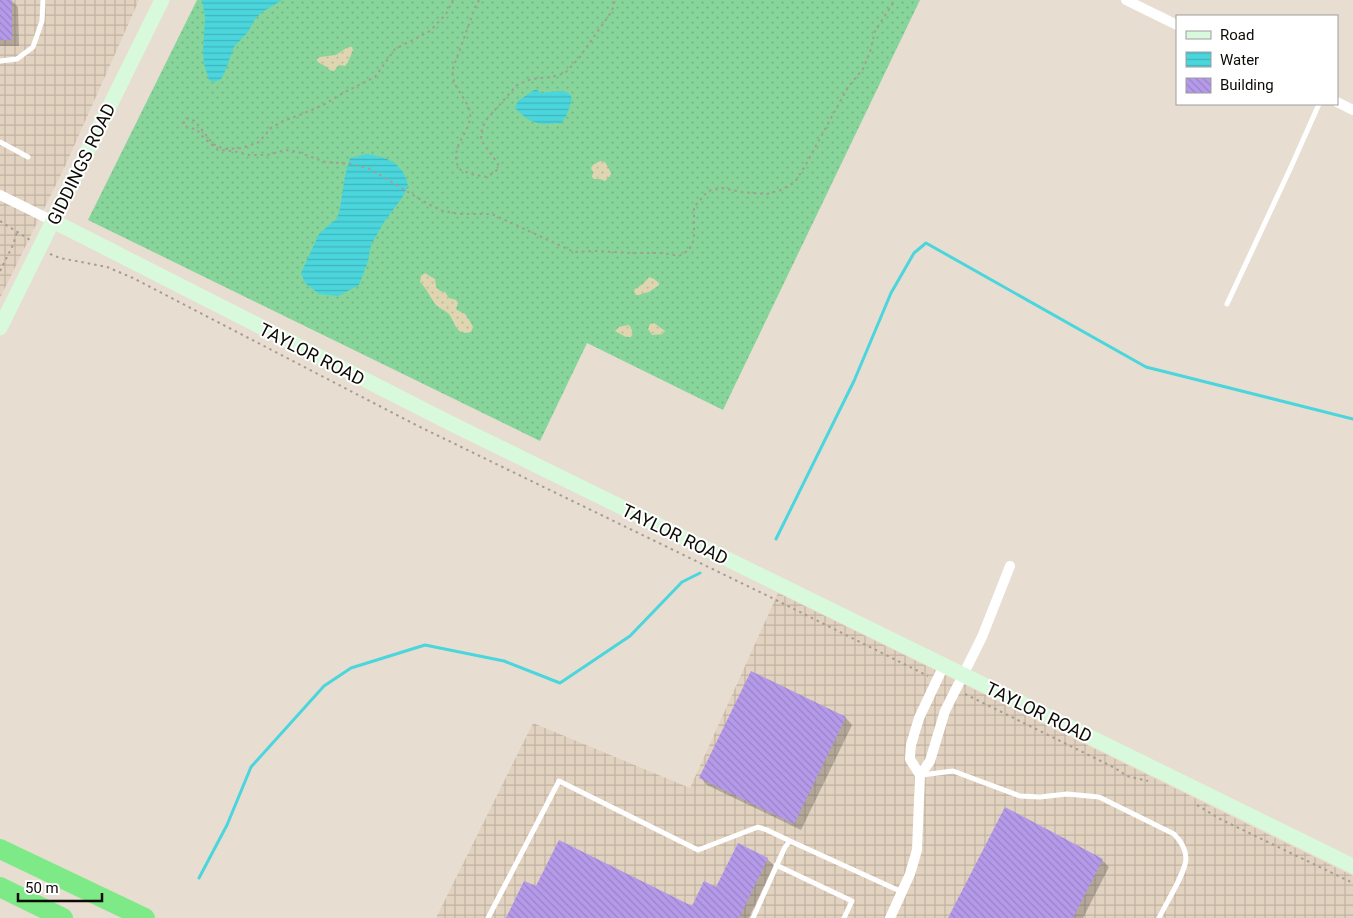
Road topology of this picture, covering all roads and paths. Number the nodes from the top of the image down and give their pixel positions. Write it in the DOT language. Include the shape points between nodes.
graph roads {
  1 [pos="44,0"];
  2 [pos="162,0"];
  3 [pos="453,0"];
  4 [pos="480,0"];
  5 [pos="615,0"];
  6 [pos="895,0"];
  7 [pos="1126,0"];
  8 [pos="1176,25"];
  9 [pos="0,61"];
  10 [pos="1338,102"];
  11 [pos="1319,105"];
  12 [pos="1353,110"];
  13 [pos="0,142"];
  14 [pos="28,157"];
  15 [pos="0,195"];
  16 [pos="53,221"];
  17 [pos="0,222"];
  18 [pos="17,232"];
  19 [pos="22,235"];
  20 [pos="53,256"];
  21 [pos="0,271"];
  22 [pos="1227,304"];
  23 [pos="0,328"];
  24 [pos="1010,566"];
  25 [pos="944,665"];
  26 [pos="963,674"];
  27 [pos="926,675"];
  28 [pos="970,696"];
  29 [pos="920,775"];
  30 [pos="1150,781"];
  31 [pos="1190,801"];
  32 [pos="790,841"];
  33 [pos="0,848"];
  34 [pos="776,865"];
  35 [pos="1353,866"];
  36 [pos="1353,883"];
  37 [pos="0,887"];
  38 [pos="902,892"];
  39 [pos="63,918"];
  40 [pos="145,918"];
  41 [pos="488,918"];
  42 [pos="753,918"];
  43 [pos="844,918"];
  44 [pos="890,918"];
  45 [pos="1159,918"];
  1 -- 9 [label="lane" via="42,21 32,47 17,59"];
  2 -- 16 [label="street, GIDDINGS ROAD"];
  3 -- 6 [label="path" via="446,14 430,31 395,49 375,77 323,105 282,120 259,142 242,148 224,148 213,144 195,121 186,118 183,124 196,129 218,150 267,156 286,150 325,162 370,169 443,211 492,214 574,252 679,256 692,245 694,207 708,191 722,188 767,194 795,182 848,87 863,69 874,31"];
  4 -- 5 [label="path" via="452,71 471,116 460,139 456,163 458,169 487,177 497,170 498,164 480,140 487,118 517,85 565,73 612,11"];
  7 -- 8 [label="street"];
  10 -- 12 [label="street"];
  11 -- 22 [label="lane"];
  13 -- 14 [label="lane"];
  15 -- 16 [label="street, TAYLOR ROAD"];
  16 -- 23 [label="street, GIDDINGS ROAD"];
  16 -- 25 [label="street, TAYLOR ROAD" via="450,424"];
  17 -- 18 [label="path"];
  18 -- 19 [label="path"];
  18 -- 21 [label="path"];
  20 -- 27 [label="path" via="107,267 133,278 416,425"];
  24 -- 26 [label="street" via="982,637"];
  25 -- 26 [label="street, TAYLOR ROAD"];
  25 -- 29 [label="street" via="919,718 911,745 910,759"];
  26 -- 29 [label="street" via="945,711 930,762"];
  26 -- 35 [label="street, TAYLOR ROAD"];
  28 -- 30 [label="path" via="1127,776"];
  29 -- 38 [label="street" via="917,850"];
  29 -- 45 [label="lane" via="953,771 1020,796 1067,794 1099,797 1174,834 1183,844 1186,859"];
  31 -- 36 [label="path" via="1220,819"];
  32 -- 34 [label="lane"];
  32 -- 38 [label="lane"];
  32 -- 41 [label="lane" via="758,828 698,850 559,781"];
  33 -- 40 [label="highway"];
  34 -- 42 [label="lane"];
  34 -- 43 [label="lane" via="852,901"];
  37 -- 39 [label="highway"];
  38 -- 44 [label="street"];
}
